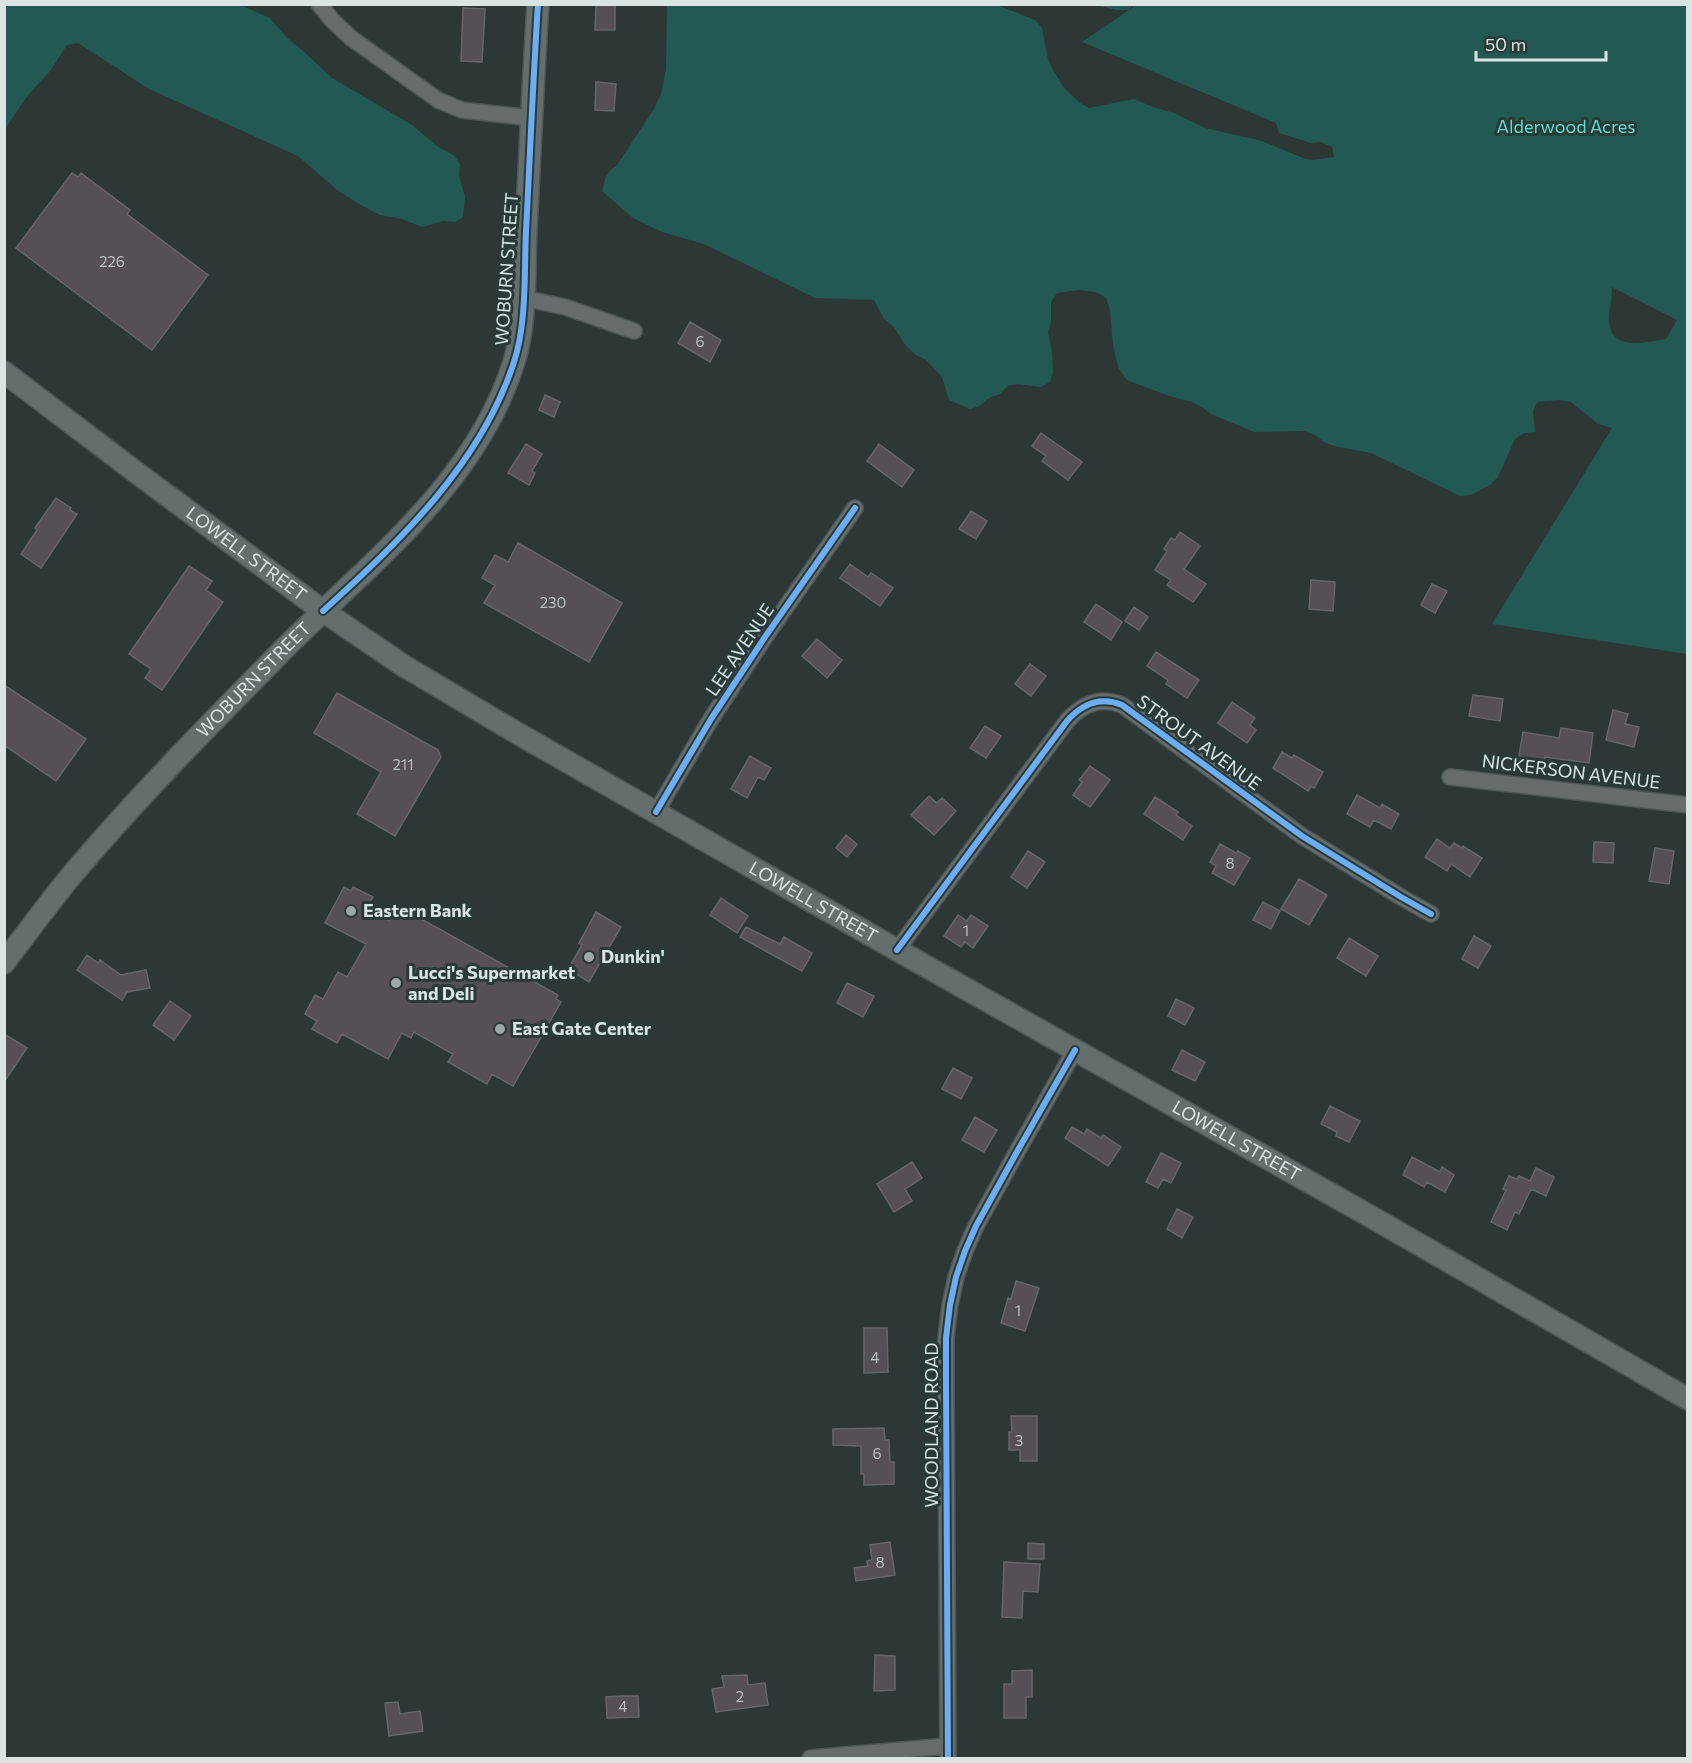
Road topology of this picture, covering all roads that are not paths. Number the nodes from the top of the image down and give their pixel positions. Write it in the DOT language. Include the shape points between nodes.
graph roads {
  1 [pos="319,4"];
  2 [pos="538,4"];
  3 [pos="531,118"];
  4 [pos="523,298"];
  5 [pos="634,331"];
  6 [pos="4,372"];
  7 [pos="855,508"];
  8 [pos="322,611"];
  9 [pos="1450,777"];
  10 [pos="1688,805"];
  11 [pos="656,812"];
  12 [pos="1431,914"];
  13 [pos="897,950"];
  14 [pos="4,963"];
  15 [pos="1076,1050"];
  16 [pos="1688,1399"];
  17 [pos="948,1752"];
  18 [pos="810,1758"];
  1 -- 3 [label="street" via="345,34 438,100 462,110"];
  2 -- 3 [label="main road, WOBURN STREET"];
  3 -- 4 [label="main road, WOBURN STREET"];
  4 -- 5 [label="street" via="566,307"];
  4 -- 8 [label="main road, WOBURN STREET" via="519,339 508,379 467,456 432,503"];
  6 -- 8 [label="main road, LOWELL STREET"];
  7 -- 11 [label="street, LEE AVENUE" via="717,710"];
  8 -- 11 [label="main road, LOWELL STREET" via="404,666"];
  8 -- 14 [label="main road, WOBURN STREET" via="133,806 63,886"];
  9 -- 10 [label="street, NICKERSON AVENUE"];
  11 -- 13 [label="main road, LOWELL STREET"];
  12 -- 13 [label="street, STROUT AVENUE" via="1302,836 1122,705 1098,701 1083,706 1067,721"];
  13 -- 15 [label="main road, LOWELL STREET"];
  15 -- 16 [label="main road, LOWELL STREET"];
  15 -- 17 [label="street, WOODLAND ROAD" via="976,1227 960,1264 950,1305 946,1338"];
  17 -- 18 [label="street"];
}
